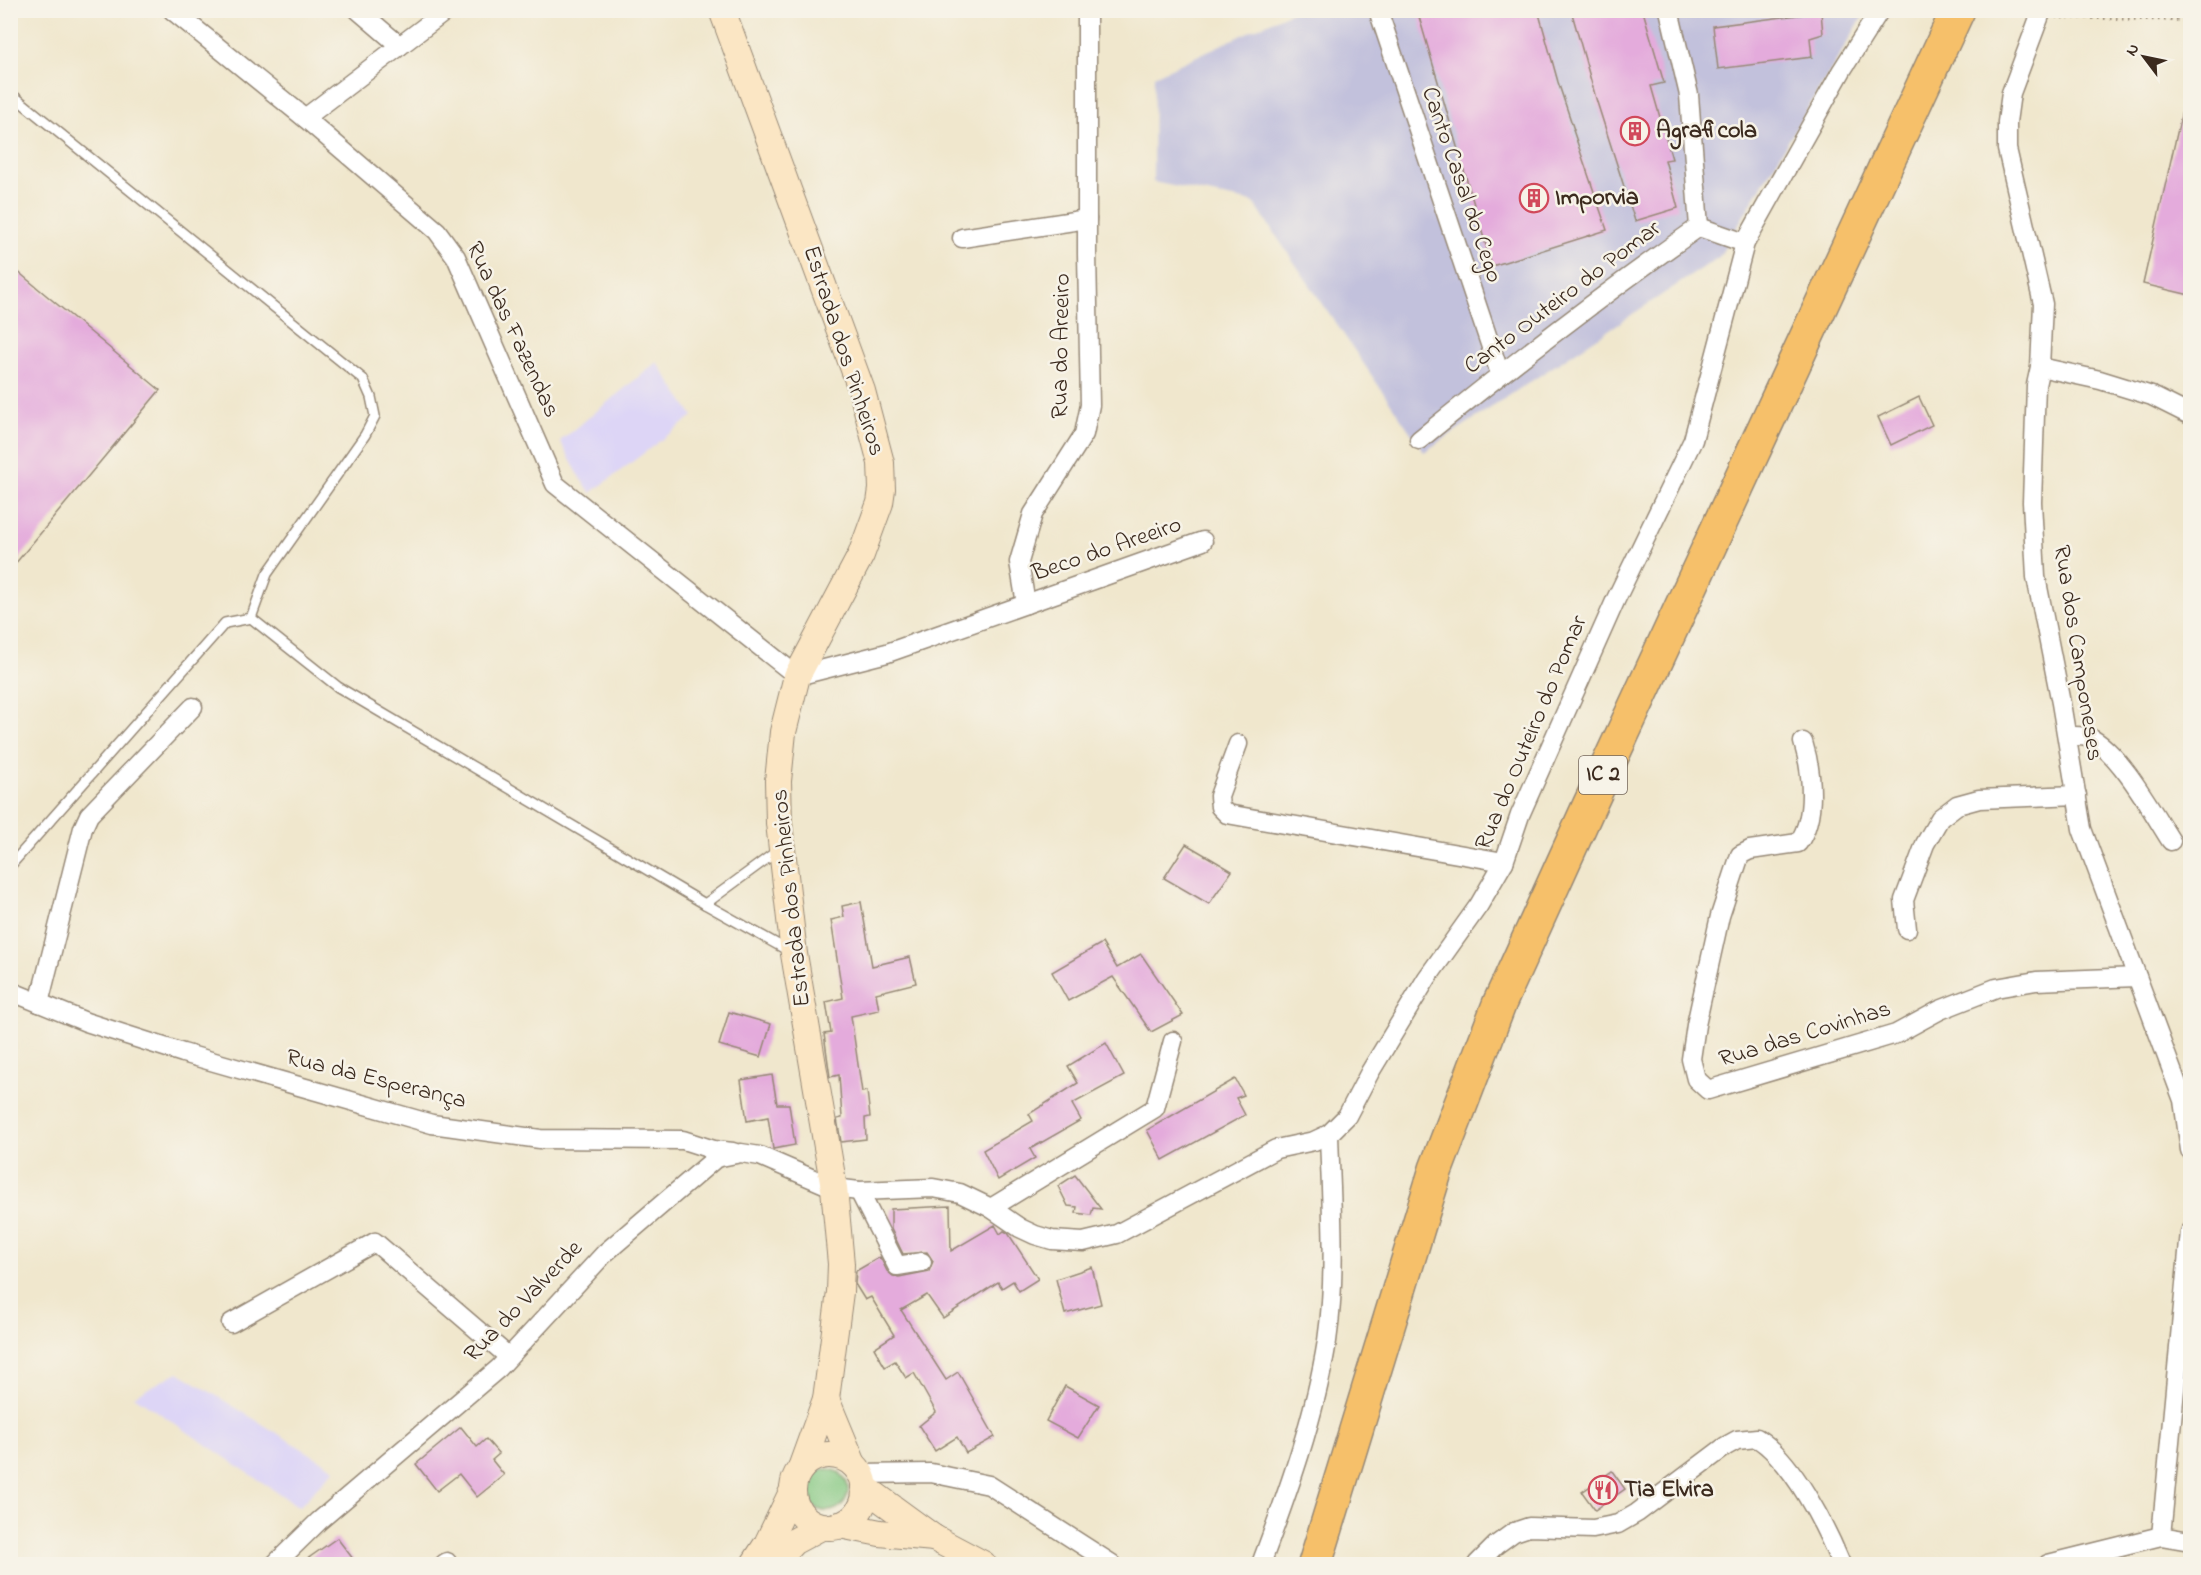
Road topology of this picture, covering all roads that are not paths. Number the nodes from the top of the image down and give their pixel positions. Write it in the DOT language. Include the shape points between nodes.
graph roads {
  1 [pos="172,10"];
  2 [pos="358,10"];
  3 [pos="447,10"];
  4 [pos="722,10"];
  5 [pos="1087,10"];
  6 [pos="1378,10"];
  7 [pos="1669,10"];
  8 [pos="1880,10"];
  9 [pos="1934,10"];
  10 [pos="1958,10"];
  11 [pos="2041,13"];
  12 [pos="400,46"];
  13 [pos="10,93"];
  14 [pos="305,118"];
  15 [pos="1087,219"];
  16 [pos="1700,227"];
  17 [pos="962,238"];
  18 [pos="1745,243"];
  19 [pos="2040,367"];
  20 [pos="1500,374"];
  21 [pos="2190,416"];
  22 [pos="1419,440"];
  23 [pos="1203,541"];
  24 [pos="1026,604"];
  25 [pos="251,618"];
  26 [pos="797,676"];
  27 [pos="193,707"];
  28 [pos="2067,736"];
  29 [pos="1803,742"];
  30 [pos="1238,744"];
  31 [pos="2077,795"];
  32 [pos="2172,841"];
  33 [pos="781,847"];
  34 [pos="1504,862"];
  35 [pos="10,866"];
  36 [pos="705,904"];
  37 [pos="1907,929"];
  38 [pos="794,954"];
  39 [pos="2137,977"];
  40 [pos="10,991"];
  41 [pos="39,1003"];
  42 [pos="1173,1041"];
  43 [pos="1329,1134"];
  44 [pos="2190,1150"];
  45 [pos="741,1153"];
  46 [pos="846,1189"];
  47 [pos="999,1214"];
  48 [pos="2190,1232"];
  49 [pos="922,1262"];
  50 [pos="231,1323"];
  51 [pos="508,1357"];
  52 [pos="826,1399"];
  53 [pos="859,1475"];
  54 [pos="797,1479"];
  55 [pos="832,1526"];
  56 [pos="2161,1536"];
  57 [pos="934,1538"];
  58 [pos="2190,1542"];
  59 [pos="275,1564"];
  60 [pos="754,1564"];
  61 [pos="773,1564"];
  62 [pos="983,1564"];
  63 [pos="1112,1564"];
  64 [pos="1261,1564"];
  65 [pos="1296,1564"];
  66 [pos="1315,1564"];
  67 [pos="1477,1564"];
  68 [pos="1841,1564"];
  69 [pos="2048,1564"];
  1 -- 14 [label="street, Rua das Fazendas"];
  2 -- 12 [label="street"];
  3 -- 12 [label="street"];
  4 -- 26 [label="main road, Estrada dos Pinheiros" via="862,391 881,463 882,489 869,536"];
  5 -- 15 [label="street, Rua do Areeiro"];
  6 -- 20 [label="street, Canto Casal do Cego"];
  7 -- 16 [label="street" via="1689,95"];
  8 -- 18 [label="street, Rua do Outeiro do Pomar"];
  9 -- 65 [label="highway, IC 2" via="1483,992 1425,1139"];
  10 -- 66 [label="highway, IC 2" via="1500,1002 1436,1169"];
  11 -- 19 [label="street, Rua dos Camponeses" via="2011,93 2007,122 2007,149 2043,304"];
  12 -- 14 [label="street"];
  13 -- 25 [label="lane" via="363,379 375,416 267,574"];
  14 -- 26 [label="street, Rua das Fazendas" via="437,231 456,257 555,484"];
  15 -- 17 [label="street"];
  15 -- 24 [label="street, Rua do Areeiro" via="1090,405 1084,434 1033,514 1019,562"];
  16 -- 18 [label="street, Canto Outeiro do Pomar"];
  16 -- 20 [label="street, Canto Outeiro do Pomar"];
  18 -- 34 [label="street, Rua do Outeiro do Pomar" via="1693,440 1616,599 1520,815"];
  19 -- 21 [label="street" via="2152,396"];
  19 -- 28 [label="street, Rua dos Camponeses" via="2032,502 2036,578"];
  20 -- 22 [label="street, Canto Outeiro do Pomar"];
  23 -- 24 [label="street, Beco do Areeiro"];
  24 -- 26 [label="street" via="887,653"];
  25 -- 35 [label="lane" via="225,623"];
  25 -- 36 [label="lane" via="338,687"];
  26 -- 33 [label="main road, Estrada dos Pinheiros" via="787,709 780,760"];
  27 -- 41 [label="street" via="89,815"];
  28 -- 31 [label="street, Rua dos Camponeses"];
  28 -- 32 [label="street" via="2087,736 2104,746"];
  29 -- 39 [label="street, Rua das Covinhas" via="1811,788 1805,832 1798,843 1740,855 1720,916 1691,1059 1696,1079 1708,1090 1896,1034 1940,1010 1996,988 2036,981"];
  30 -- 34 [label="street" via="1219,796 1220,807 1227,814"];
  31 -- 37 [label="street" via="1979,800 1957,805 1940,818 1925,844 1904,900"];
  31 -- 39 [label="street, Rua dos Camponeses" via="2082,829"];
  33 -- 36 [label="lane"];
  33 -- 38 [label="main road, Estrada dos Pinheiros"];
  34 -- 43 [label="street, Rua do Outeiro do Pomar" via="1427,978 1347,1116"];
  36 -- 38 [label="lane"];
  38 -- 46 [label="main road, Estrada dos Pinheiros"];
  39 -- 44 [label="street, Rua dos Camponeses" via="2183,1100"];
  40 -- 41 [label="street, Rua da Esperança"];
  41 -- 45 [label="street, Rua da Esperança" via="183,1053 432,1124 540,1139 682,1140"];
  42 -- 47 [label="street" via="1155,1108"];
  43 -- 47 [label="street, Rua do Outeiro do Pomar" via="1276,1149 1101,1239 1052,1240"];
  43 -- 64 [label="street" via="1333,1269 1327,1340 1310,1420"];
  45 -- 46 [label="street, Rua do Valverde" via="760,1156"];
  45 -- 51 [label="street, Rua do Valverde" via="716,1158 605,1253"];
  46 -- 47 [label="street, Rua do Outeiro do Pomar" via="933,1188 960,1193"];
  46 -- 49 [label="street" via="897,1266"];
  46 -- 52 [label="main road, Estrada dos Pinheiros" via="840,1292"];
  48 -- 56 [label="street"];
  50 -- 51 [label="street" via="375,1242"];
  51 -- 59 [label="street, Rua do Valverde"];
  52 -- 53 [label="main road"];
  52 -- 54 [label="main road, Estrada dos Pinheiros"];
  53 -- 54 [label="main road" via="843,1458 832,1455 810,1461"];
  53 -- 55 [label="main road" via="864,1499 859,1510 851,1519"];
  53 -- 57 [label="main road"];
  53 -- 63 [label="street" via="931,1473 989,1485"];
  54 -- 55 [label="main road" via="794,1500 805,1517"];
  54 -- 60 [label="main road, Estrada dos Pinheiros"];
  55 -- 57 [label="main road"];
  55 -- 61 [label="main road" via="793,1542"];
  56 -- 58 [label="street"];
  56 -- 69 [label="street"];
  57 -- 62 [label="main road"];
  67 -- 68 [label="street" via="1514,1532 1529,1527 1593,1529 1618,1524 1726,1446 1756,1438 1785,1464 1819,1516"];
}
